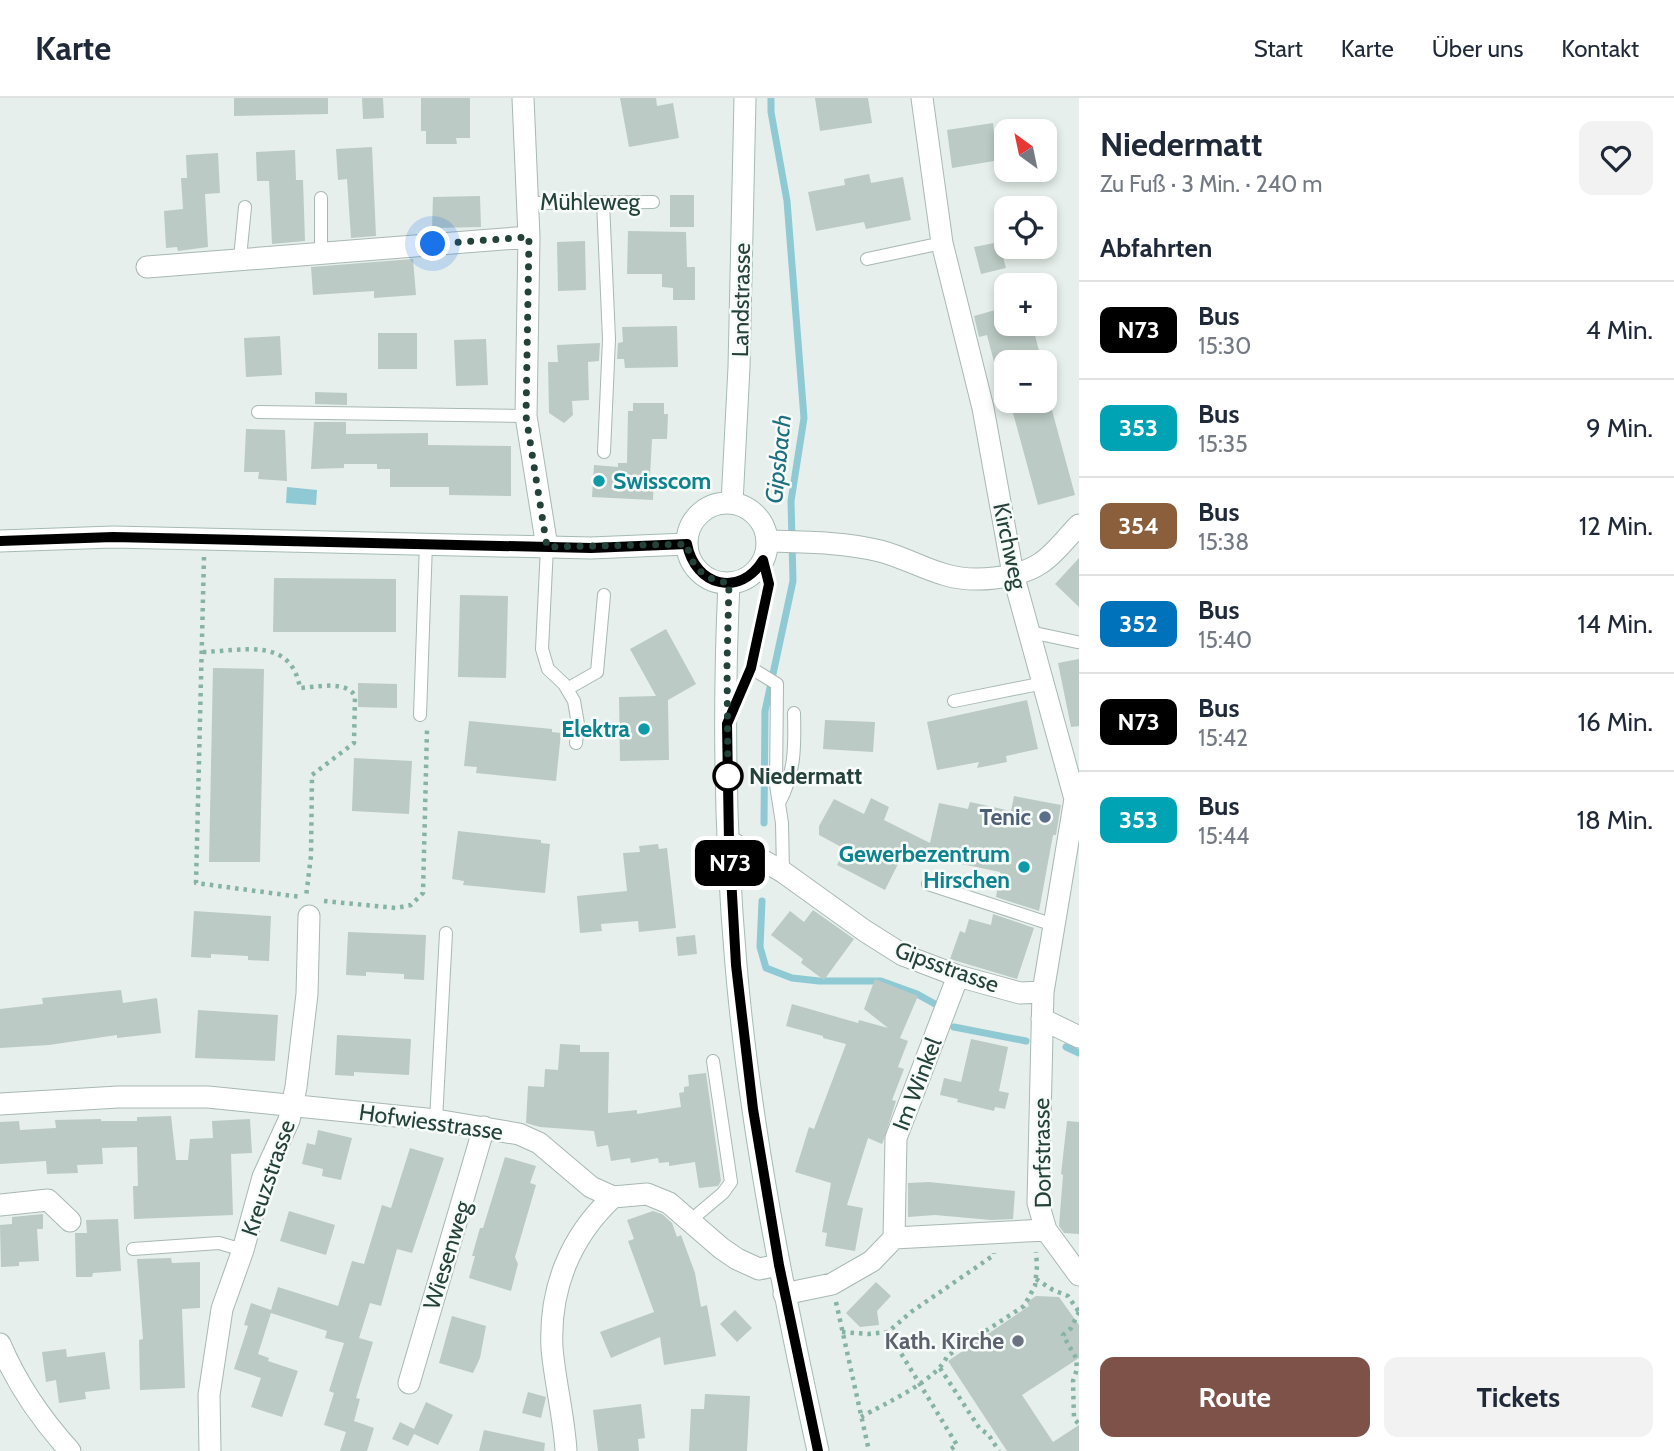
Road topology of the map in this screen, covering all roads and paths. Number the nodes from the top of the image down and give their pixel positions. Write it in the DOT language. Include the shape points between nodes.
graph roads {
  1 [pos="523,98"];
  2 [pos="744,98"];
  3 [pos="922,98"];
  4 [pos="321,198"];
  5 [pos="603,202"];
  6 [pos="653,202"];
  7 [pos="527,203"];
  8 [pos="245,207"];
  9 [pos="529,237"];
  10 [pos="942,243"];
  11 [pos="321,252"];
  12 [pos="240,258"];
  13 [pos="867,259"];
  14 [pos="147,267"];
  15 [pos="258,412"];
  16 [pos="526,416"];
  17 [pos="604,452"];
  18 [pos="732,503"];
  19 [pos="1079,525"];
  20 [pos="205,538"];
  21 [pos="0,541"];
  22 [pos="426,542"];
  23 [pos="687,544"];
  24 [pos="547,547"];
  25 [pos="771,548"];
  26 [pos="1013,574"];
  27 [pos="729,583"];
  28 [pos="604,595"];
  29 [pos="1030,632"];
  30 [pos="1077,642"];
  31 [pos="203,652"];
  32 [pos="756,671"];
  33 [pos="1044,683"];
  34 [pos="567,689"];
  35 [pos="954,701"];
  36 [pos="794,713"];
  37 [pos="420,715"];
  38 [pos="727,724"];
  39 [pos="576,743"];
  40 [pos="1077,797"];
  41 [pos="779,803"];
  42 [pos="729,841"];
  43 [pos="783,872"];
  44 [pos="928,884"];
  45 [pos="307,907"];
  46 [pos="1054,925"];
  47 [pos="446,933"];
  48 [pos="958,976"];
  49 [pos="1044,992"];
  50 [pos="1042,1019"];
  51 [pos="1079,1037"];
  52 [pos="713,1061"];
  53 [pos="0,1104"];
  54 [pos="291,1105"];
  55 [pos="436,1119"];
  56 [pos="484,1127"];
  57 [pos="613,1197"];
  58 [pos="0,1205"];
  59 [pos="691,1220"];
  60 [pos="70,1221"];
  61 [pos="1040,1230"];
  62 [pos="998,1231"];
  63 [pos="894,1238"];
  64 [pos="133,1249"];
  65 [pos="243,1250"];
  66 [pos="779,1265"];
  67 [pos="1079,1275"];
  68 [pos="1036,1279"];
  69 [pos="832,1284"];
  70 [pos="784,1294"];
  71 [pos="1079,1312"];
  72 [pos="842,1332"];
  73 [pos="888,1332"];
  74 [pos="0,1344"];
  75 [pos="940,1368"];
  76 [pos="1078,1370"];
  77 [pos="409,1383"];
  78 [pos="919,1383"];
  79 [pos="861,1417"];
  80 [pos="1079,1424"];
  81 [pos="70,1451"];
  82 [pos="210,1451"];
  83 [pos="566,1451"];
  84 [pos="817,1451"];
  85 [pos="869,1451"];
  86 [pos="948,1451"];
  87 [pos="999,1451"];
  1 -- 7 [label="street, Mühleweg"];
  2 -- 18 [label="street, Landstrasse"];
  3 -- 10 [label="street, Kirchweg"];
  4 -- 11 [label="lane"];
  5 -- 6 [label="lane, Mühleweg"];
  5 -- 7 [label="lane, Mühleweg"];
  5 -- 17 [label="lane" via="610,339"];
  7 -- 9 [label="street, Mühleweg"];
  8 -- 12 [label="lane"];
  9 -- 11 [label="street"];
  9 -- 16 [label="street, Mühleweg"];
  10 -- 13 [label="lane"];
  10 -- 26 [label="street, Kirchweg" via="983,408"];
  11 -- 12 [label="street"];
  12 -- 14 [label="street"];
  15 -- 16 [label="lane"];
  16 -- 24 [label="street, Mühleweg"];
  18 -- 23 [label="street" via="718,503 695,518"];
  18 -- 25 [label="street" via="743,505 760,520"];
  19 -- 26 [label="street" via="1042,563"];
  20 -- 21 [label="street"];
  20 -- 22 [label="street"];
  20 -- 31 [label="path"];
  22 -- 24 [label="street"];
  22 -- 37 [label="lane"];
  23 -- 24 [label="street"];
  23 -- 27 [label="street" via="696,568 705,576"];
  24 -- 34 [label="lane" via="542,649 548,668"];
  25 -- 26 [label="street" via="810,542 878,551 964,579"];
  25 -- 27 [label="street" via="749,576"];
  25 -- 32 [label="lane"];
  26 -- 29 [label="street, Kirchweg"];
  27 -- 38 [label="street"];
  28 -- 34 [label="lane" via="597,672"];
  29 -- 30 [label="lane"];
  29 -- 33 [label="street, Kirchweg"];
  31 -- 45 [label="path" via="196,883"];
  31 -- 45 [label="path" via="276,652 297,672 300,688 345,686 355,696 354,743 312,775"];
  32 -- 38 [label="lane"];
  32 -- 41 [label="lane" via="777,684"];
  33 -- 35 [label="lane"];
  33 -- 40 [label="street, Kirchweg"];
  34 -- 39 [label="lane" via="578,724"];
  36 -- 41 [label="lane" via="795,756 789,785"];
  37 -- 45 [label="path" via="427,721 423,892 411,905 396,908"];
  38 -- 42 [label="street"];
  40 -- 46 [label="street, Kirchweg"];
  41 -- 43 [label="lane"];
  42 -- 43 [label="street, Gipsstrasse"];
  42 -- 66 [label="street" via="736,965 753,1109"];
  43 -- 48 [label="street, Gipsstrasse" via="903,955"];
  44 -- 46 [label="lane"];
  45 -- 54 [label="street" via="307,994"];
  46 -- 49 [label="street, Kirchweg"];
  47 -- 55 [label="lane"];
  48 -- 49 [label="street, Gipsstrasse" via="1020,993"];
  48 -- 63 [label="street, Im Winkel" via="896,1138"];
  49 -- 50 [label="street"];
  50 -- 51 [label="street"];
  50 -- 61 [label="street, Dorfstrasse"];
  52 -- 59 [label="lane" via="731,1182"];
  53 -- 54 [label="street, Hofwiesstrasse" via="208,1097"];
  54 -- 55 [label="street, Hofwiesstrasse"];
  54 -- 65 [label="street, Kreuzstrasse"];
  55 -- 56 [label="street, Hofwiesstrasse"];
  56 -- 57 [label="street, Hofwiesstrasse" via="539,1143 591,1187"];
  56 -- 77 [label="street, Wiesenweg"];
  57 -- 59 [label="street" via="647,1195 669,1203"];
  57 -- 83 [label="street" via="578,1235 555,1301 552,1350"];
  58 -- 60 [label="street" via="48,1200"];
  59 -- 66 [label="street" via="737,1259 759,1269"];
  61 -- 62 [label="street"];
  61 -- 67 [label="street, Dorfstrasse"];
  61 -- 68 [label="path"];
  62 -- 63 [label="street"];
  62 -- 73 [label="path" via="994,1255"];
  63 -- 69 [label="street" via="872,1261"];
  64 -- 65 [label="lane, Kreuzstrasse" via="219,1243"];
  65 -- 82 [label="street, Kreuzstrasse" via="222,1308 209,1395"];
  66 -- 70 [label="street"];
  68 -- 71 [label="path" via="1068,1296"];
  68 -- 75 [label="path" via="1024,1306 947,1356"];
  69 -- 70 [label="street"];
  69 -- 72 [label="path"];
  70 -- 84 [label="street"];
  71 -- 76 [label="path" via="1063,1335"];
  72 -- 73 [label="path"];
  72 -- 79 [label="path"];
  73 -- 78 [label="path"];
  74 -- 81 [label="street" via="19,1383"];
  75 -- 78 [label="path"];
  75 -- 87 [label="path"];
  76 -- 80 [label="path" via="1073,1381 1074,1419"];
  78 -- 79 [label="path"];
  78 -- 86 [label="path" via="957,1445"];
  79 -- 85 [label="path"];
}
